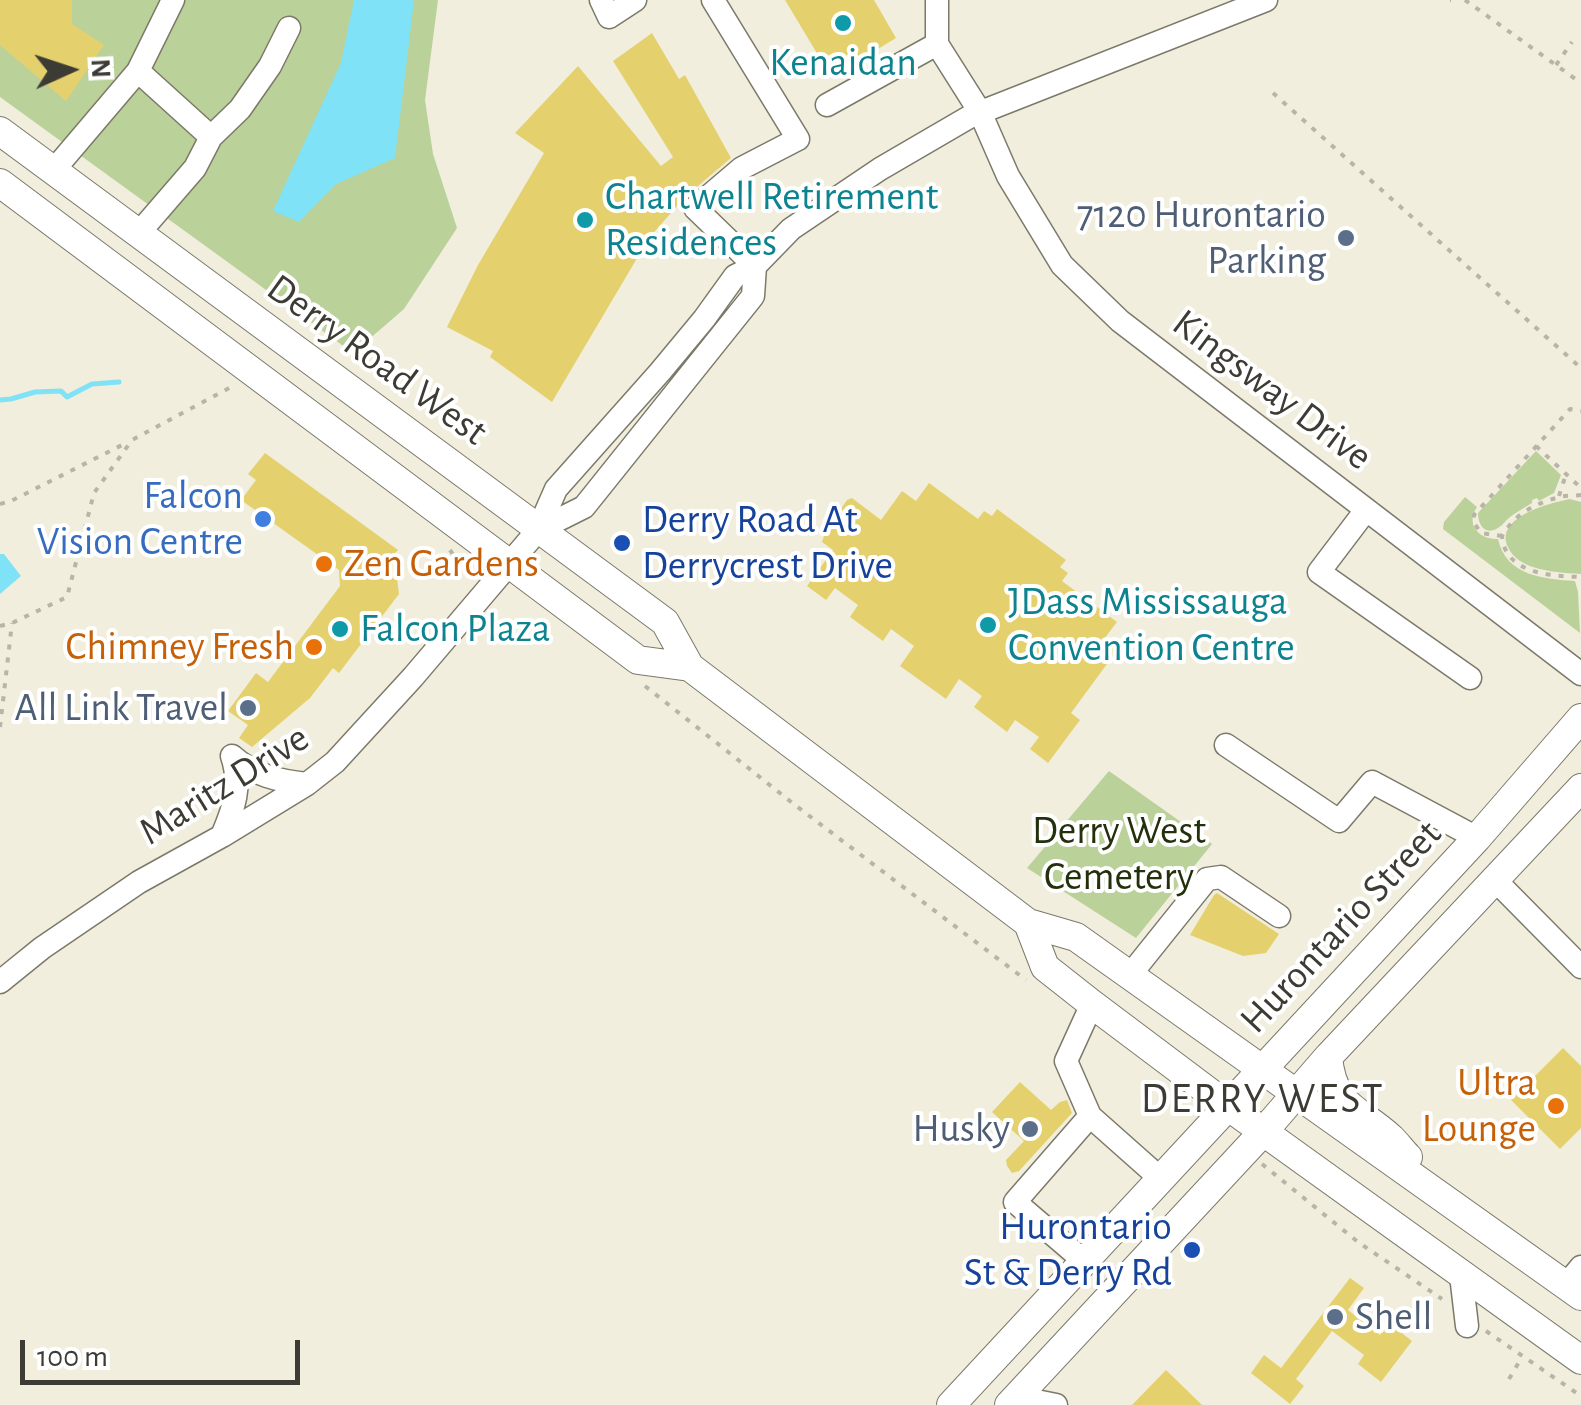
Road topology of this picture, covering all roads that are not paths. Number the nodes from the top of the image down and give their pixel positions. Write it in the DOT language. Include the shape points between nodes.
graph roads {
  1 [pos="172,0"];
  2 [pos="601,0"];
  3 [pos="635,0"];
  4 [pos="713,0"];
  5 [pos="937,0"];
  6 [pos="1266,0"];
  7 [pos="289,28"];
  8 [pos="938,44"];
  9 [pos="138,72"];
  10 [pos="827,105"];
  11 [pos="980,112"];
  12 [pos="0,131"];
  13 [pos="211,137"];
  14 [pos="53,171"];
  15 [pos="0,184"];
  16 [pos="26,203"];
  17 [pos="138,234"];
  18 [pos="755,266"];
  19 [pos="1366,510"];
  20 [pos="538,530"];
  21 [pos="510,564"];
  22 [pos="690,667"];
  23 [pos="1581,674"];
  24 [pos="1470,678"];
  25 [pos="1581,718"];
  26 [pos="1226,745"];
  27 [pos="307,784"];
  28 [pos="1581,788"];
  29 [pos="222,836"];
  30 [pos="1477,838"];
  31 [pos="1494,879"];
  32 [pos="1280,916"];
  33 [pos="1028,923"];
  34 [pos="1581,967"];
  35 [pos="1130,975"];
  36 [pos="0,982"];
  37 [pos="1092,1004"];
  38 [pos="1328,1057"];
  39 [pos="1262,1070"];
  40 [pos="1295,1094"];
  41 [pos="1229,1107"];
  42 [pos="1090,1116"];
  43 [pos="1264,1132"];
  44 [pos="1161,1179"];
  45 [pos="1441,1196"];
  46 [pos="1084,1261"];
  47 [pos="1461,1275"];
  48 [pos="1576,1282"];
  49 [pos="1467,1326"];
  50 [pos="1581,1360"];
  51 [pos="1013,1401"];
  52 [pos="951,1405"];
  53 [pos="1056,1405"];
  1 -- 9 [label="street"];
  2 -- 3 [label="street" via="609,17"];
  4 -- 18 [label="street" via="798,139 742,168 695,208"];
  5 -- 8 [label="street"];
  6 -- 11 [label="street"];
  7 -- 13 [label="street" via="240,109"];
  8 -- 10 [label="street"];
  8 -- 11 [label="street, Kingsway Drive"];
  9 -- 13 [label="street"];
  9 -- 14 [label="street"];
  11 -- 18 [label="street" via="791,229"];
  11 -- 19 [label="street, Kingsway Drive" via="1008,176 1062,264 1120,321"];
  12 -- 14 [label="main road, Derry Road West"];
  13 -- 17 [label="street" via="195,168"];
  14 -- 16 [label="main road"];
  14 -- 17 [label="main road, Derry Road West"];
  15 -- 16 [label="main road, Derry Road West"];
  16 -- 21 [label="main road, Derry Road West"];
  17 -- 20 [label="main road, Derry Road West"];
  18 -- 20 [label="street" via="736,276 556,489"];
  18 -- 20 [label="street" via="753,296 584,507"];
  19 -- 23 [label="street, Kingsway Drive"];
  19 -- 24 [label="street" via="1320,572"];
  20 -- 21 [label="street, Maritz Drive"];
  20 -- 22 [label="main road, Derry Road West" via="665,622"];
  21 -- 22 [label="main road, Derry Road West" via="638,660"];
  21 -- 27 [label="street, Maritz Drive" via="364,731"];
  22 -- 33 [label="main road, Derry Road West"];
  25 -- 30 [label="main road, Hurontario Street"];
  26 -- 30 [label="street" via="1339,821 1372,782"];
  27 -- 29 [label="street, Maritz Drive"];
  27 -- 29 [label="street" via="267,777 232,756 236,798"];
  28 -- 31 [label="main road, Hurontario Street"];
  29 -- 36 [label="street, Maritz Drive" via="139,882"];
  30 -- 39 [label="main road, Hurontario Street"];
  31 -- 34 [label="street"];
  31 -- 38 [label="main road, Hurontario Street"];
  32 -- 35 [label="street" via="1220,876 1207,879"];
  33 -- 35 [label="main road, Derry Road West" via="1076,937"];
  33 -- 37 [label="main road, Derry Road West" via="1045,966"];
  35 -- 39 [label="main road, Derry Road West"];
  37 -- 41 [label="main road, Derry Road West"];
  37 -- 42 [label="street" via="1066,1061"];
  38 -- 40 [label="main road, Hurontario Street"];
  38 -- 45 [label="main road" via="1343,1102 1392,1139"];
  39 -- 40 [label="main road, Derry Road West"];
  39 -- 41 [label="main road, Hurontario Street"];
  40 -- 43 [label="main road, Hurontario Street"];
  40 -- 45 [label="main road, Derry Road West"];
  41 -- 43 [label="main road, Derry Road West"];
  41 -- 44 [label="main road, Hurontario Street"];
  42 -- 44 [label="street"];
  42 -- 46 [label="street" via="1015,1202"];
  43 -- 47 [label="main road, Derry Road West"];
  43 -- 51 [label="main road, Hurontario Street"];
  44 -- 46 [label="main road, Hurontario Street"];
  45 -- 48 [label="main road"];
  46 -- 52 [label="main road, Hurontario Street"];
  47 -- 49 [label="street"];
  47 -- 50 [label="main road, Derry Road West"];
  51 -- 53 [label="street"];
}
